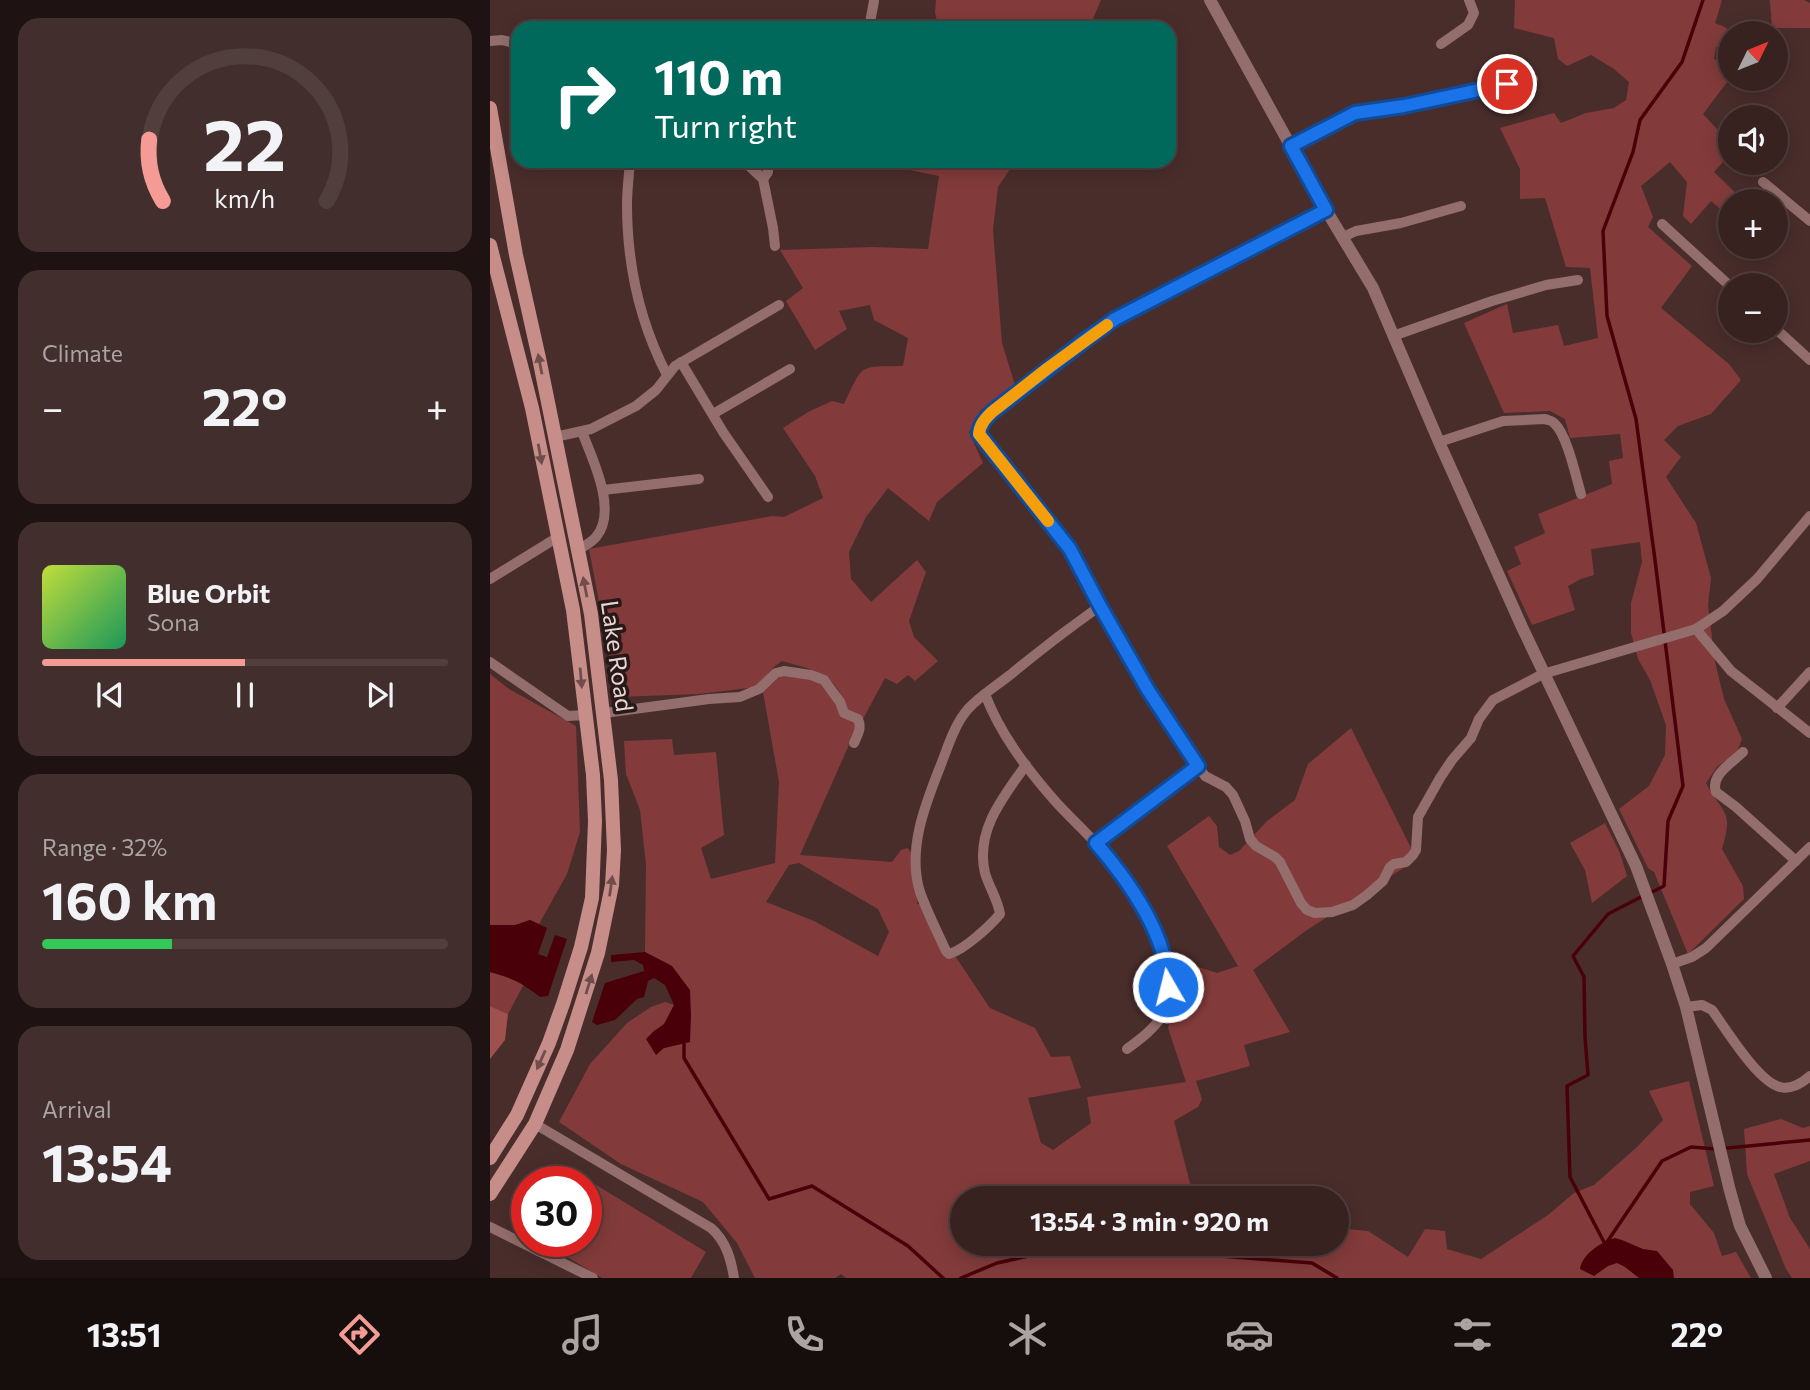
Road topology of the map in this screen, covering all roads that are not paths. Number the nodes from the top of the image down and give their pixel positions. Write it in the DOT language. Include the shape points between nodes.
graph roads {
  1 [pos="1210,0"];
  2 [pos="1469,0"];
  3 [pos="874,1"];
  4 [pos="870,21"];
  5 [pos="490,41"];
  6 [pos="511,42"];
  7 [pos="1441,44"];
  8 [pos="1532,79"];
  9 [pos="490,108"];
  10 [pos="1291,146"];
  11 [pos="630,168"];
  12 [pos="751,168"];
  13 [pos="768,168"];
  14 [pos="763,179"];
  15 [pos="1763,182"];
  16 [pos="1461,205"];
  17 [pos="1326,210"];
  18 [pos="1810,220"];
  19 [pos="1662,223"];
  20 [pos="1343,237"];
  21 [pos="775,246"];
  22 [pos="490,247"];
  23 [pos="1718,275"];
  24 [pos="1578,280"];
  25 [pos="779,305"];
  26 [pos="1394,336"];
  27 [pos="1788,340"];
  28 [pos="1810,360"];
  29 [pos="681,362"];
  30 [pos="790,369"];
  31 [pos="667,374"];
  32 [pos="713,414"];
  33 [pos="582,432"];
  34 [pos="555,437"];
  35 [pos="1439,442"];
  36 [pos="699,479"];
  37 [pos="603,490"];
  38 [pos="1581,494"];
  39 [pos="768,497"];
  40 [pos="1809,518"];
  41 [pos="558,537"];
  42 [pos="578,550"];
  43 [pos="490,579"];
  44 [pos="1100,606"];
  45 [pos="1696,629"];
  46 [pos="490,662"];
  47 [pos="1810,672"];
  48 [pos="1544,674"];
  49 [pos="985,694"];
  50 [pos="1777,708"];
  51 [pos="604,712"];
  52 [pos="585,715"];
  53 [pos="1810,733"];
  54 [pos="854,743"];
  55 [pos="1743,752"];
  56 [pos="1026,765"];
  57 [pos="1198,766"];
  58 [pos="1096,843"];
  59 [pos="1810,847"];
  60 [pos="1796,861"];
  61 [pos="1672,964"];
  62 [pos="1686,1007"];
  63 [pos="1127,1049"];
  64 [pos="1810,1076"];
  65 [pos="535,1124"];
  66 [pos="490,1158"];
  67 [pos="490,1194"];
  68 [pos="490,1227"];
  69 [pos="593,1278"];
  70 [pos="734,1278"];
  71 [pos="1766,1278"];
  1 -- 10 [label="street"];
  2 -- 7 [label="street" via="1474,13 1468,25"];
  3 -- 4 [label="street"];
  5 -- 6 [label="street"];
  8 -- 10 [label="street" via="1364,110"];
  34 -- 9 [label="main road, Lake Road, one-way"];
  10 -- 17 [label="street"];
  11 -- 31 [label="street" via="627,203 631,265 642,319"];
  12 -- 14 [label="street"];
  13 -- 14 [label="street"];
  14 -- 21 [label="street"];
  15 -- 18 [label="street"];
  16 -- 20 [label="street"];
  17 -- 20 [label="street"];
  17 -- 44 [label="street" via="1115,319 982,423 979,434 1070,549"];
  19 -- 23 [label="street"];
  20 -- 26 [label="street"];
  22 -- 41 [label="main road, Lake Road, one-way" via="532,408"];
  24 -- 26 [label="street" via="1492,301"];
  25 -- 29 [label="street"];
  26 -- 35 [label="street"];
  27 -- 28 [label="street"];
  29 -- 31 [label="street"];
  29 -- 32 [label="street"];
  30 -- 32 [label="street"];
  31 -- 33 [label="street" via="636,406"];
  32 -- 39 [label="street"];
  33 -- 34 [label="street"];
  33 -- 37 [label="street"];
  34 -- 42 [label="main road, Lake Road"];
  35 -- 38 [label="street" via="1503,421 1552,421 1565,440"];
  35 -- 48 [label="street"];
  36 -- 37 [label="street"];
  37 -- 42 [label="street" via="606,509 601,528"];
  40 -- 45 [label="street" via="1756,579"];
  41 -- 43 [label="street"];
  41 -- 52 [label="main road, Lake Road, one-way" via="573,610"];
  51 -- 42 [label="main road, Lake Road, one-way"];
  44 -- 49 [label="street"];
  44 -- 57 [label="street"];
  45 -- 48 [label="street"];
  45 -- 50 [label="street" via="1731,671"];
  46 -- 52 [label="street" via="568,716"];
  47 -- 50 [label="street"];
  48 -- 57 [label="street" via="1490,703 1418,817 1413,855 1390,867 1383,881 1343,909 1307,910 1280,862 1250,839 1233,795"];
  48 -- 61 [label="street" via="1636,866"];
  49 -- 56 [label="street" via="993,715"];
  49 -- 56 [label="street" via="956,728 917,839 919,889 950,954 1000,914 986,876 984,847 994,812"];
  50 -- 53 [label="street"];
  51 -- 54 [label="street" via="740,698 778,672 794,672 828,683 844,713 858,719"];
  65 -- 51 [label="main road, Lake Road, one-way" via="580,1015 611,885 614,850"];
  52 -- 66 [label="main road, Lake Road, one-way" via="593,775 592,898 549,1043 517,1115"];
  55 -- 60 [label="street" via="1719,775 1714,788"];
  56 -- 58 [label="street"];
  57 -- 58 [label="street"];
  58 -- 63 [label="street" via="1137,900 1167,963 1167,1002 1161,1016"];
  59 -- 60 [label="street"];
  60 -- 61 [label="street" via="1706,948"];
  61 -- 62 [label="street"];
  62 -- 64 [label="street" via="1702,1005 1712,1010 1758,1073 1778,1087 1795,1086"];
  62 -- 71 [label="street" via="1740,1226"];
  65 -- 67 [label="main road, Lake Road"];
  65 -- 70 [label="street" via="711,1228 727,1250"];
  68 -- 69 [label="street"];
}
